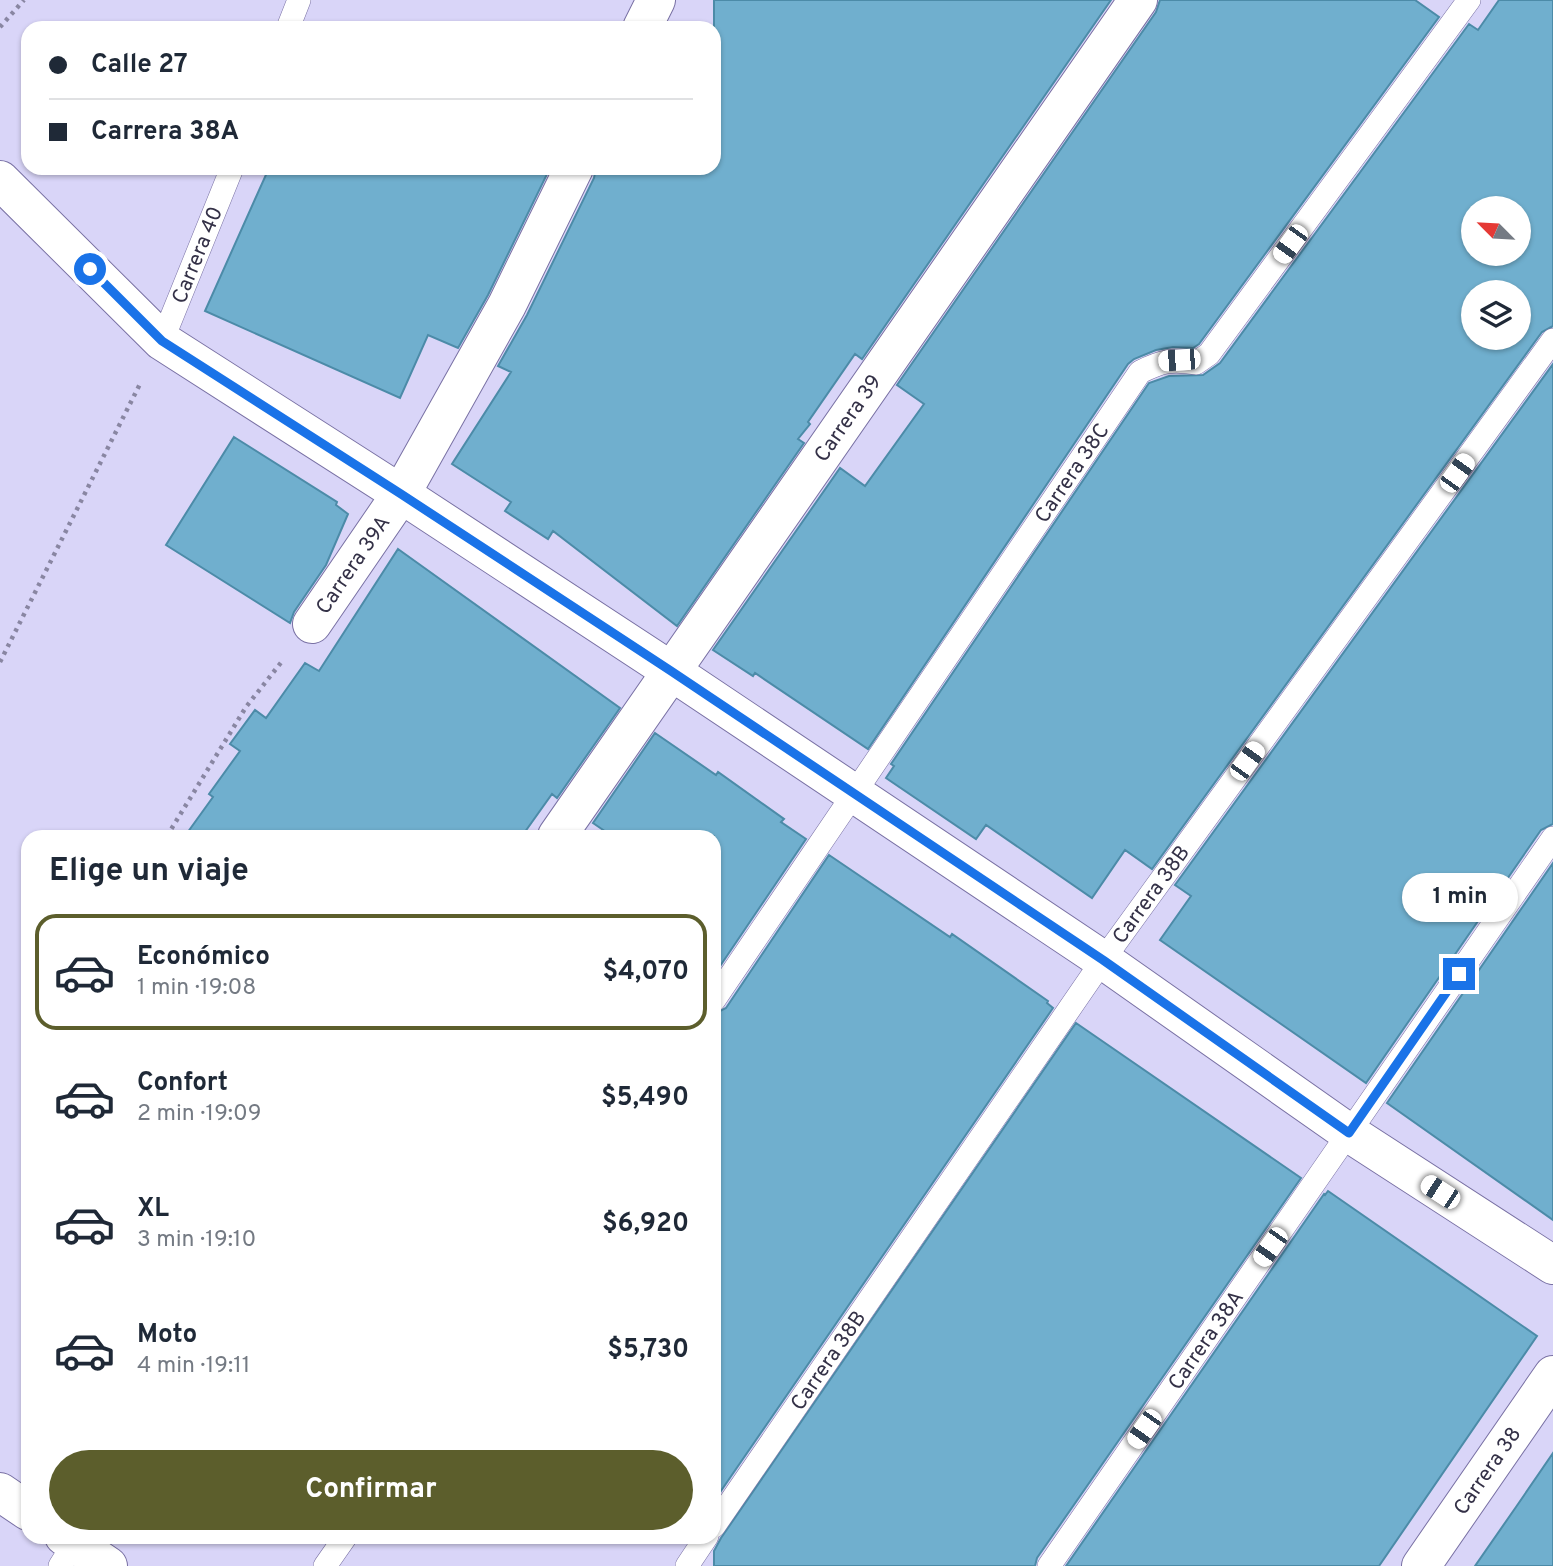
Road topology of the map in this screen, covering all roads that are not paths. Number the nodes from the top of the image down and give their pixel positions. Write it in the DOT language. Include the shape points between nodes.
graph roads {
  1 [pos="299,0"];
  2 [pos="656,0"];
  3 [pos="1138,0"];
  4 [pos="1468,0"];
  5 [pos="291,21"];
  6 [pos="646,21"];
  7 [pos="229,175"];
  8 [pos="570,175"];
  9 [pos="0,180"];
  10 [pos="1553,340"];
  11 [pos="162,341"];
  12 [pos="401,494"];
  13 [pos="312,624"];
  14 [pos="671,671"];
  15 [pos="854,796"];
  16 [pos="561,830"];
  17 [pos="1553,838"];
  18 [pos="1103,960"];
  19 [pos="721,990"];
  20 [pos="1349,1133"];
  21 [pos="1553,1265"];
  22 [pos="1553,1375"];
  23 [pos="0,1492"];
  24 [pos="21,1506"];
  25 [pos="721,1516"];
  26 [pos="340,1544"];
  27 [pos="702,1544"];
  28 [pos="70,1546"];
  29 [pos="108,1566"];
  30 [pos="325,1566"];
  31 [pos="687,1566"];
  32 [pos="1049,1566"];
  33 [pos="1422,1566"];
  1 -- 5 [label="lane"];
  2 -- 6 [label="street"];
  3 -- 14 [label="street, Carrera 39"];
  4 -- 15 [label="lane, Carrera 38C" via="1209,354 1196,363 1161,361 1140,372"];
  7 -- 11 [label="lane, Carrera 40"];
  8 -- 12 [label="street, Carrera 39A" via="506,305"];
  9 -- 11 [label="street"];
  10 -- 18 [label="lane, Carrera 38B"];
  11 -- 12 [label="street"];
  12 -- 13 [label="street, Carrera 39A"];
  12 -- 14 [label="street"];
  14 -- 15 [label="street"];
  14 -- 16 [label="street, Carrera 39"];
  15 -- 18 [label="street"];
  15 -- 19 [label="lane, Carrera 38C"];
  17 -- 20 [label="lane, Carrera 38A"];
  18 -- 20 [label="street"];
  18 -- 25 [label="lane, Carrera 38B"];
  20 -- 21 [label="street"];
  20 -- 32 [label="lane, Carrera 38A"];
  22 -- 33 [label="street, Carrera 38"];
  23 -- 24 [label="street"];
  26 -- 30 [label="lane"];
  27 -- 31 [label="lane"];
  28 -- 29 [label="street"];
}
